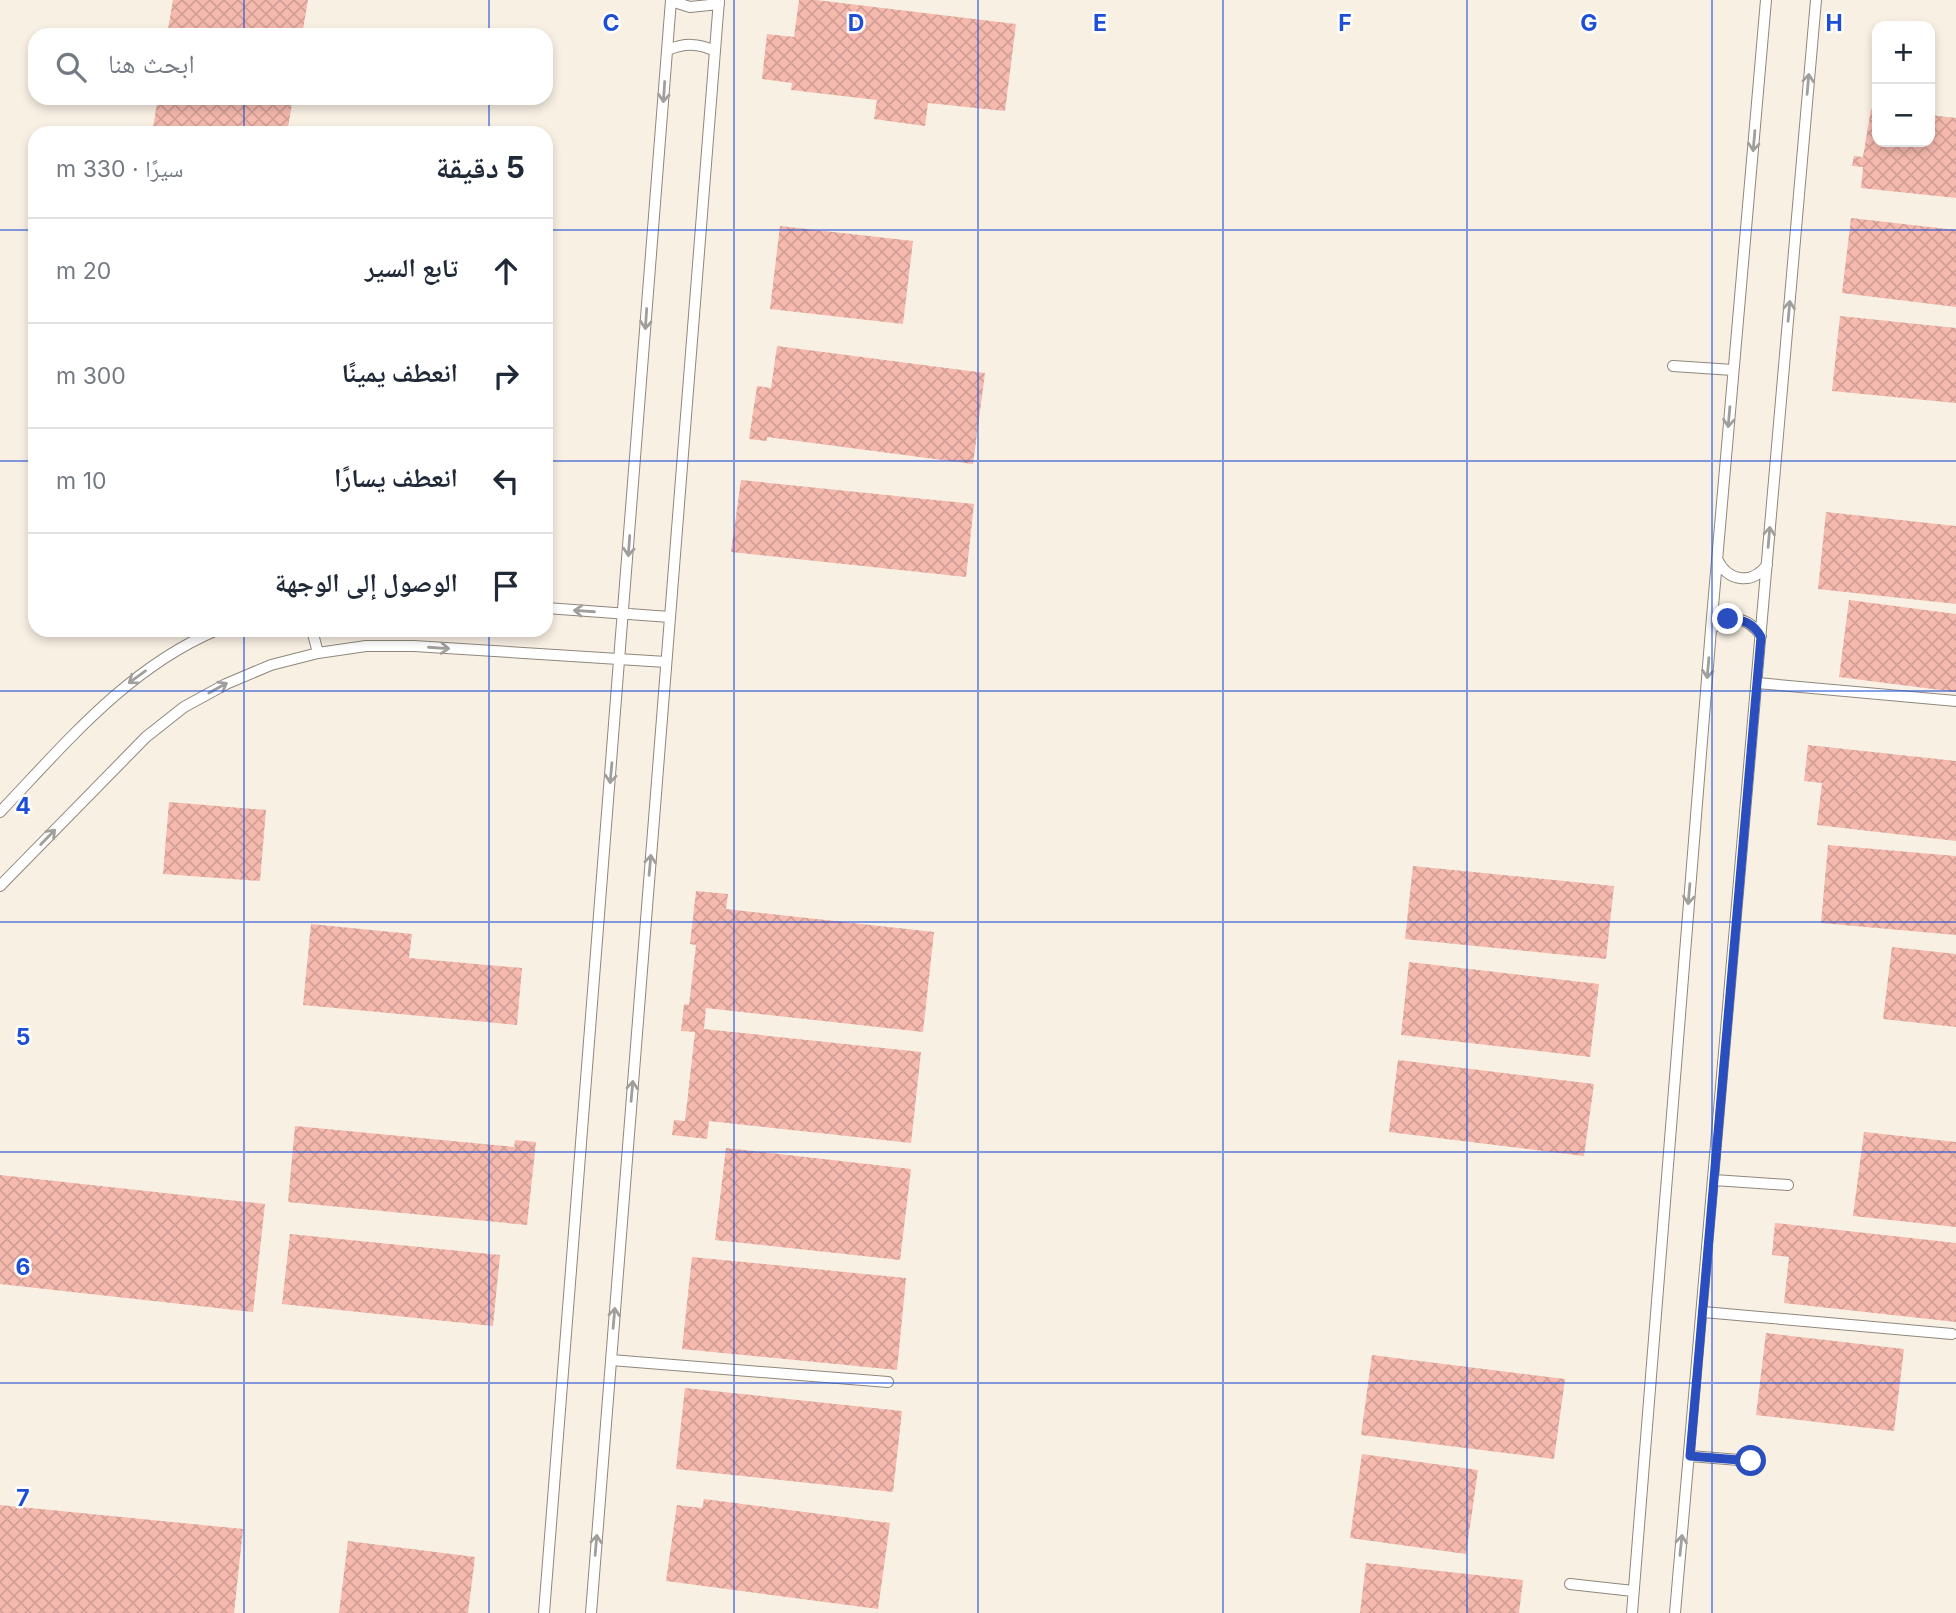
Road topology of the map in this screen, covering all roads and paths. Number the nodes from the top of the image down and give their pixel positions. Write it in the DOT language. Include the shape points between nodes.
graph roads {
  1 [pos="671,0"];
  2 [pos="1766,0"];
  3 [pos="1816,0"];
  4 [pos="719,2"];
  5 [pos="667,50"];
  6 [pos="715,51"];
  7 [pos="1674,366"];
  8 [pos="1733,370"];
  9 [pos="1717,559"];
  10 [pos="1767,565"];
  11 [pos="553,609"];
  12 [pos="623,614"];
  13 [pos="670,617"];
  14 [pos="1711,629"];
  15 [pos="202,637"];
  16 [pos="314,637"];
  17 [pos="1761,637"];
  18 [pos="318,653"];
  19 [pos="620,659"];
  20 [pos="666,662"];
  21 [pos="1757,683"];
  22 [pos="1956,701"];
  23 [pos="0,812"];
  24 [pos="0,886"];
  25 [pos="1714,1180"];
  26 [pos="1787,1185"];
  27 [pos="1703,1312"];
  28 [pos="1952,1334"];
  29 [pos="611,1360"];
  30 [pos="888,1382"];
  31 [pos="1690,1456"];
  32 [pos="1751,1461"];
  33 [pos="1570,1584"];
  34 [pos="1633,1591"];
  35 [pos="544,1613"];
  36 [pos="591,1613"];
  37 [pos="1632,1613"];
  38 [pos="1675,1613"];
  1 -- 4 [label="lane" via="690,7"];
  1 -- 5 [label="lane"];
  2 -- 8 [label="lane, one-way"];
  10 -- 3 [label="lane, one-way"];
  4 -- 6 [label="lane"];
  5 -- 6 [label="lane" via="696,45"];
  5 -- 12 [label="lane, one-way"];
  6 -- 13 [label="lane"];
  7 -- 8 [label="lane"];
  8 -- 9 [label="lane, one-way"];
  9 -- 10 [label="lane" via="1727,574 1745,579"];
  9 -- 14 [label="lane"];
  10 -- 17 [label="lane"];
  12 -- 11 [label="lane, one-way"];
  12 -- 13 [label="lane"];
  12 -- 19 [label="lane"];
  13 -- 20 [label="lane"];
  14 -- 17 [label="lane" via="1738,619 1756,628"];
  14 -- 34 [label="lane, one-way"];
  15 -- 23 [label="lane, one-way" via="131,681"];
  16 -- 18 [label="lane"];
  17 -- 21 [label="lane"];
  18 -- 19 [label="lane, one-way" via="414,646"];
  24 -- 18 [label="lane, one-way" via="146,737 184,707 271,665"];
  19 -- 20 [label="lane"];
  19 -- 35 [label="lane, one-way"];
  29 -- 20 [label="lane, one-way"];
  21 -- 22 [label="lane"];
  21 -- 25 [label="lane"];
  25 -- 26 [label="lane"];
  25 -- 27 [label="lane"];
  27 -- 28 [label="lane"];
  27 -- 31 [label="lane"];
  29 -- 30 [label="lane"];
  36 -- 29 [label="lane, one-way"];
  31 -- 32 [label="lane"];
  38 -- 31 [label="lane, one-way"];
  33 -- 34 [label="lane"];
  34 -- 37 [label="lane"];
}
